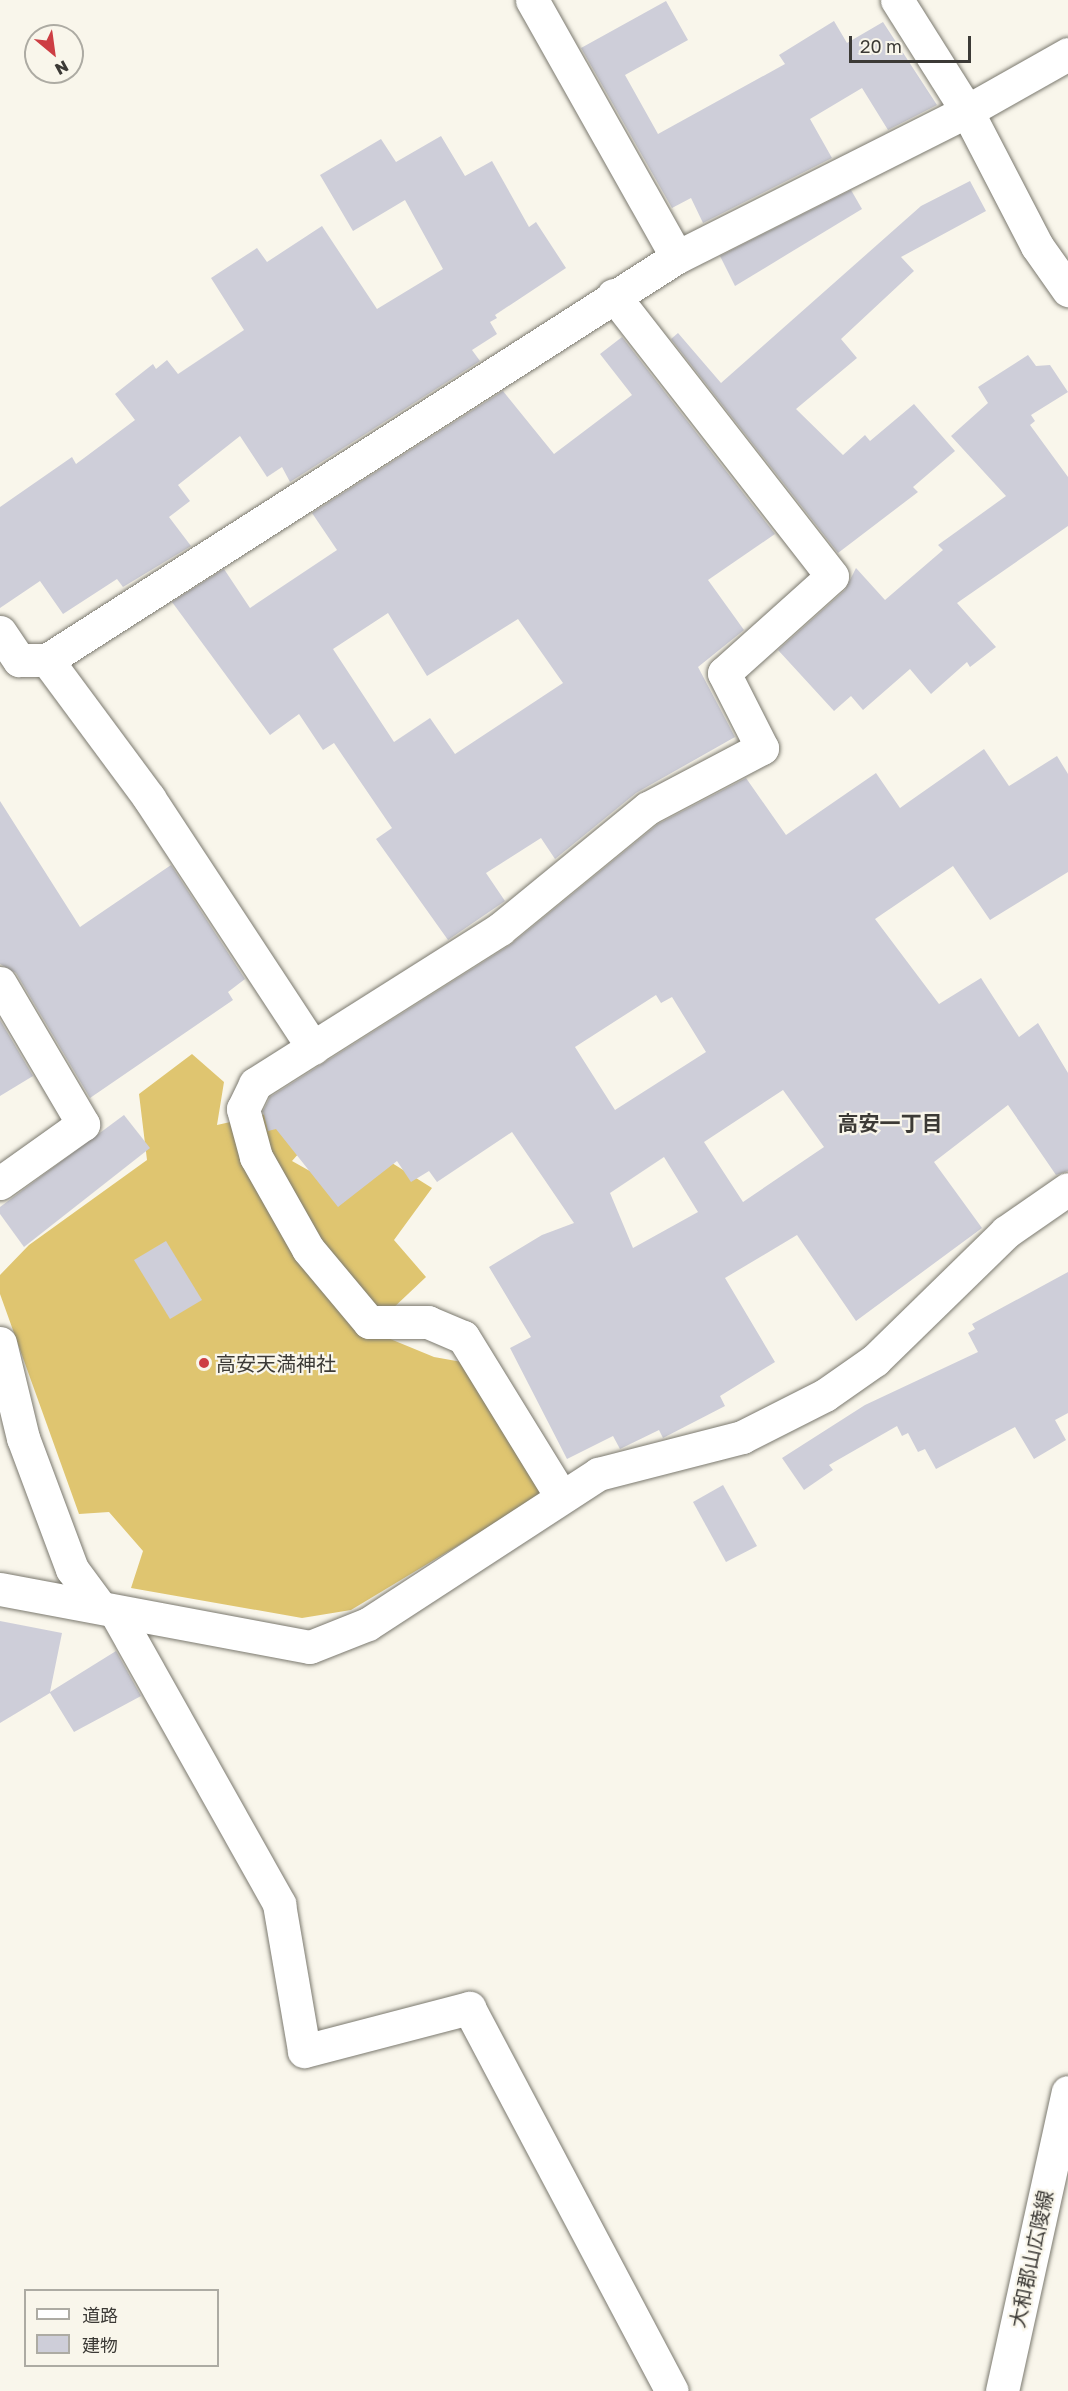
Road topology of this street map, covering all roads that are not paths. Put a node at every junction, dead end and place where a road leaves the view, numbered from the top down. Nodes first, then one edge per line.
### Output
1 (532, 0) edge
2 (897, 0) edge
3 (1068, 54) edge
4 (967, 111) junction
5 (677, 257) junction
6 (1068, 290) edge
7 (613, 296) junction
8 (0, 632) edge
9 (47, 660) junction
10 (0, 983) edge
11 (313, 1048) junction
12 (0, 1183) edge
13 (1068, 1189) edge
14 (0, 1343) edge
15 (561, 1496) junction
16 (0, 1589) edge
17 (108, 1610) junction
18 (1068, 2092) edge
19 (672, 2391) edge
20 (1002, 2391) edge

1 - 5 street
2 - 4 street
3 - 4 street
4 - 5 street
4 - 6 street
5 - 7 street
7 - 9 street
7 - 11 street
8 - 9 street
9 - 11 street
10 - 12 street
11 - 15 street
13 - 15 street
14 - 17 street
15 - 17 street
16 - 17 street
17 - 19 street
18 - 20 street, 大和郡山広陵線

